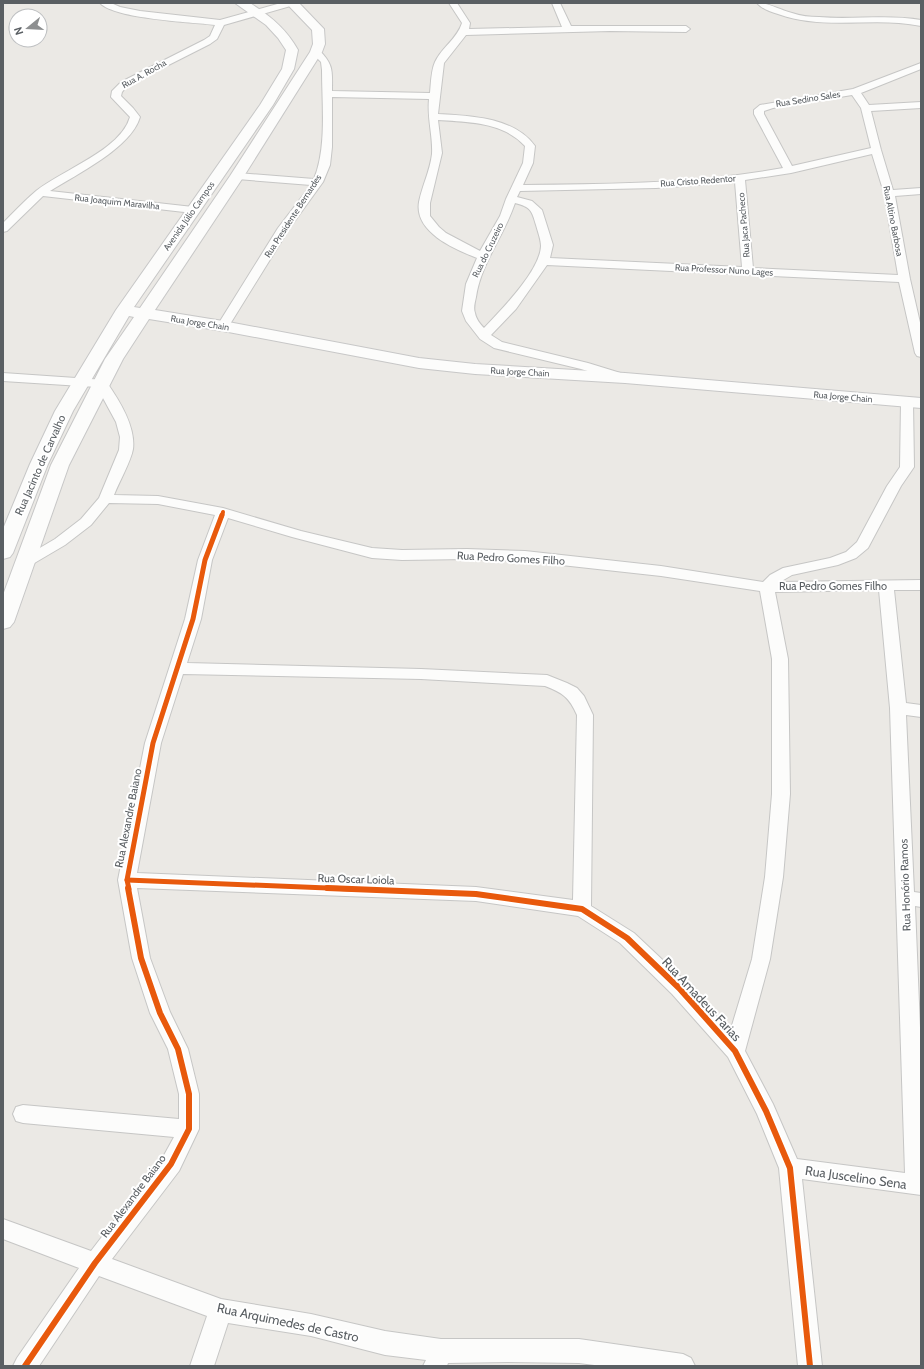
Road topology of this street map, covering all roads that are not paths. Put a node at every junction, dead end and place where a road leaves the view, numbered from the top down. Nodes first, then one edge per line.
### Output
1 (104, 3) edge
2 (241, 3) edge
3 (292, 3) edge
4 (453, 3) edge
5 (556, 3) edge
6 (761, 3) edge
7 (258, 12) junction
8 (220, 23) junction
9 (921, 23) edge
10 (567, 28) junction
11 (686, 30) dead end
12 (464, 32) junction
13 (291, 48) junction
14 (317, 48) junction
15 (921, 66) edge
16 (855, 92) junction
17 (328, 94) junction
18 (434, 96) junction
19 (921, 105) edge
20 (866, 108) junction
21 (433, 117) junction
22 (876, 150) junction
23 (789, 170) junction
24 (237, 176) junction
25 (740, 178) junction
26 (318, 182) junction
27 (517, 188) junction
28 (921, 191) edge
29 (40, 193) junction
30 (890, 193) junction
31 (511, 199) junction
32 (193, 210) junction
33 (3, 228) edge
34 (483, 256) junction
35 (544, 261) junction
36 (748, 271) junction
37 (904, 278) junction
38 (141, 286) junction
39 (162, 288) junction
40 (124, 310) junction
41 (145, 314) junction
42 (223, 326) junction
43 (484, 336) junction
44 (921, 353) edge
45 (3, 377) edge
46 (625, 378) junction
47 (82, 381) junction
48 (101, 383) junction
49 (914, 402) edge
50 (39, 464) junction
51 (60, 465) junction
52 (105, 499) junction
53 (223, 512) junction
54 (3, 553) edge
55 (26, 562) junction
56 (921, 585) edge
57 (886, 586) junction
58 (767, 587) junction
59 (3, 622) edge
60 (176, 668) junction
61 (898, 708) junction
62 (921, 711) edge
63 (127, 880) junction
64 (913, 899) edge
65 (582, 909) junction
66 (735, 1051) junction
67 (23, 1114) dead end
68 (189, 1129) junction
69 (790, 1168) junction
70 (918, 1185) edge
71 (3, 1229) edge
72 (95, 1263) junction
73 (221, 1310) junction
74 (438, 1358) edge
75 (633, 1363) edge
76 (25, 1366) edge
77 (202, 1366) edge
78 (683, 1366) edge
79 (810, 1366) edge

1 - 8 street
2 - 7 street
3 - 7 street
3 - 14 street
4 - 12 street
5 - 10 street
6 - 9 street
7 - 8 street
7 - 13 street
8 - 29 street, Rua A. Rocha
10 - 11 street
10 - 12 street
12 - 18 street
13 - 14 street
13 - 32 street, Avenida Júlio Campos
14 - 17 street, Rua Presidente Bernardes
14 - 24 street
15 - 16 street, Rua Sedino Sales
16 - 20 street, Rua Altino Barbosa
16 - 23 street, Rua Sedino Sales
17 - 18 street
17 - 26 street, Rua Presidente Bernardes
18 - 21 street
19 - 20 street
20 - 22 street, Rua Altino Barbosa
21 - 27 street, Rua do Cruzeiro
21 - 34 street
22 - 23 street, Rua Cristo Redentor
22 - 30 street, Rua Altino Barbosa
23 - 25 street, Rua Cristo Redentor
24 - 26 street
24 - 39 street
25 - 27 street, Rua Cristo Redentor
25 - 36 street, Rua Jaca Pacheco
26 - 42 street, Rua Presidente Bernardes
27 - 31 street, Rua do Cruzeiro
28 - 30 street
29 - 32 street, Rua Joaquim Maravilha
29 - 33 street
30 - 37 street, Rua Altino Barbosa
31 - 34 street, Rua do Cruzeiro
31 - 35 street
32 - 38 street, Avenida Júlio Campos
34 - 43 street, Rua do Cruzeiro
35 - 36 street, Rua Professor Nuno Lages
35 - 43 street
36 - 37 street, Rua Professor Nuno Lages
37 - 44 street, Rua Altino Barbosa
38 - 39 street
38 - 40 street, Avenida Júlio Campos
39 - 41 street
40 - 41 street, Rua Jorge Chain
40 - 47 street, Avenida Júlio Campos
41 - 42 street, Rua Jorge Chain
41 - 48 street
42 - 46 street, Rua Jorge Chain
43 - 46 street, Rua do Cruzeiro
45 - 47 street
46 - 49 street, Rua Jorge Chain
47 - 48 street
47 - 50 street, Rua Jacinto de Carvalho
48 - 51 street
48 - 52 street
49 - 58 street
50 - 51 street
50 - 54 street, Rua Jacinto de Carvalho
51 - 55 street
52 - 53 street, Rua Pedro Gomes Filho
52 - 55 street
53 - 58 street, Rua Pedro Gomes Filho
53 - 60 street, Rua Alexandre Baiano
55 - 59 street
56 - 57 street, Rua Pedro Gomes Filho
57 - 58 street, Rua Pedro Gomes Filho
57 - 61 street, Rua Honório Ramos
58 - 66 street, Rua Amadeus Farias
60 - 63 street, Rua Alexandre Baiano
60 - 65 street
61 - 62 street
61 - 64 street, Rua Honório Ramos
63 - 65 street, Rua Oscar Loiola
63 - 68 street, Rua Alexandre Baiano
64 - 70 street, Rua Honório Ramos
65 - 66 street, Rua Amadeus Farias
66 - 69 street, Rua Amadeus Farias
67 - 68 street
68 - 72 street, Rua Alexandre Baiano
69 - 70 street, Rua Juscelino Sena
69 - 79 street, Rua Amadeus Farias
71 - 72 street, Rua Arquimedes de Castro
72 - 73 street, Rua Arquimedes de Castro
72 - 76 street, Rua Alexandre Baiano
73 - 74 street, Rua Arquimedes de Castro
73 - 77 street
74 - 75 street, Rua Arquimedes de Castro
75 - 78 street, Rua Arquimedes de Castro

